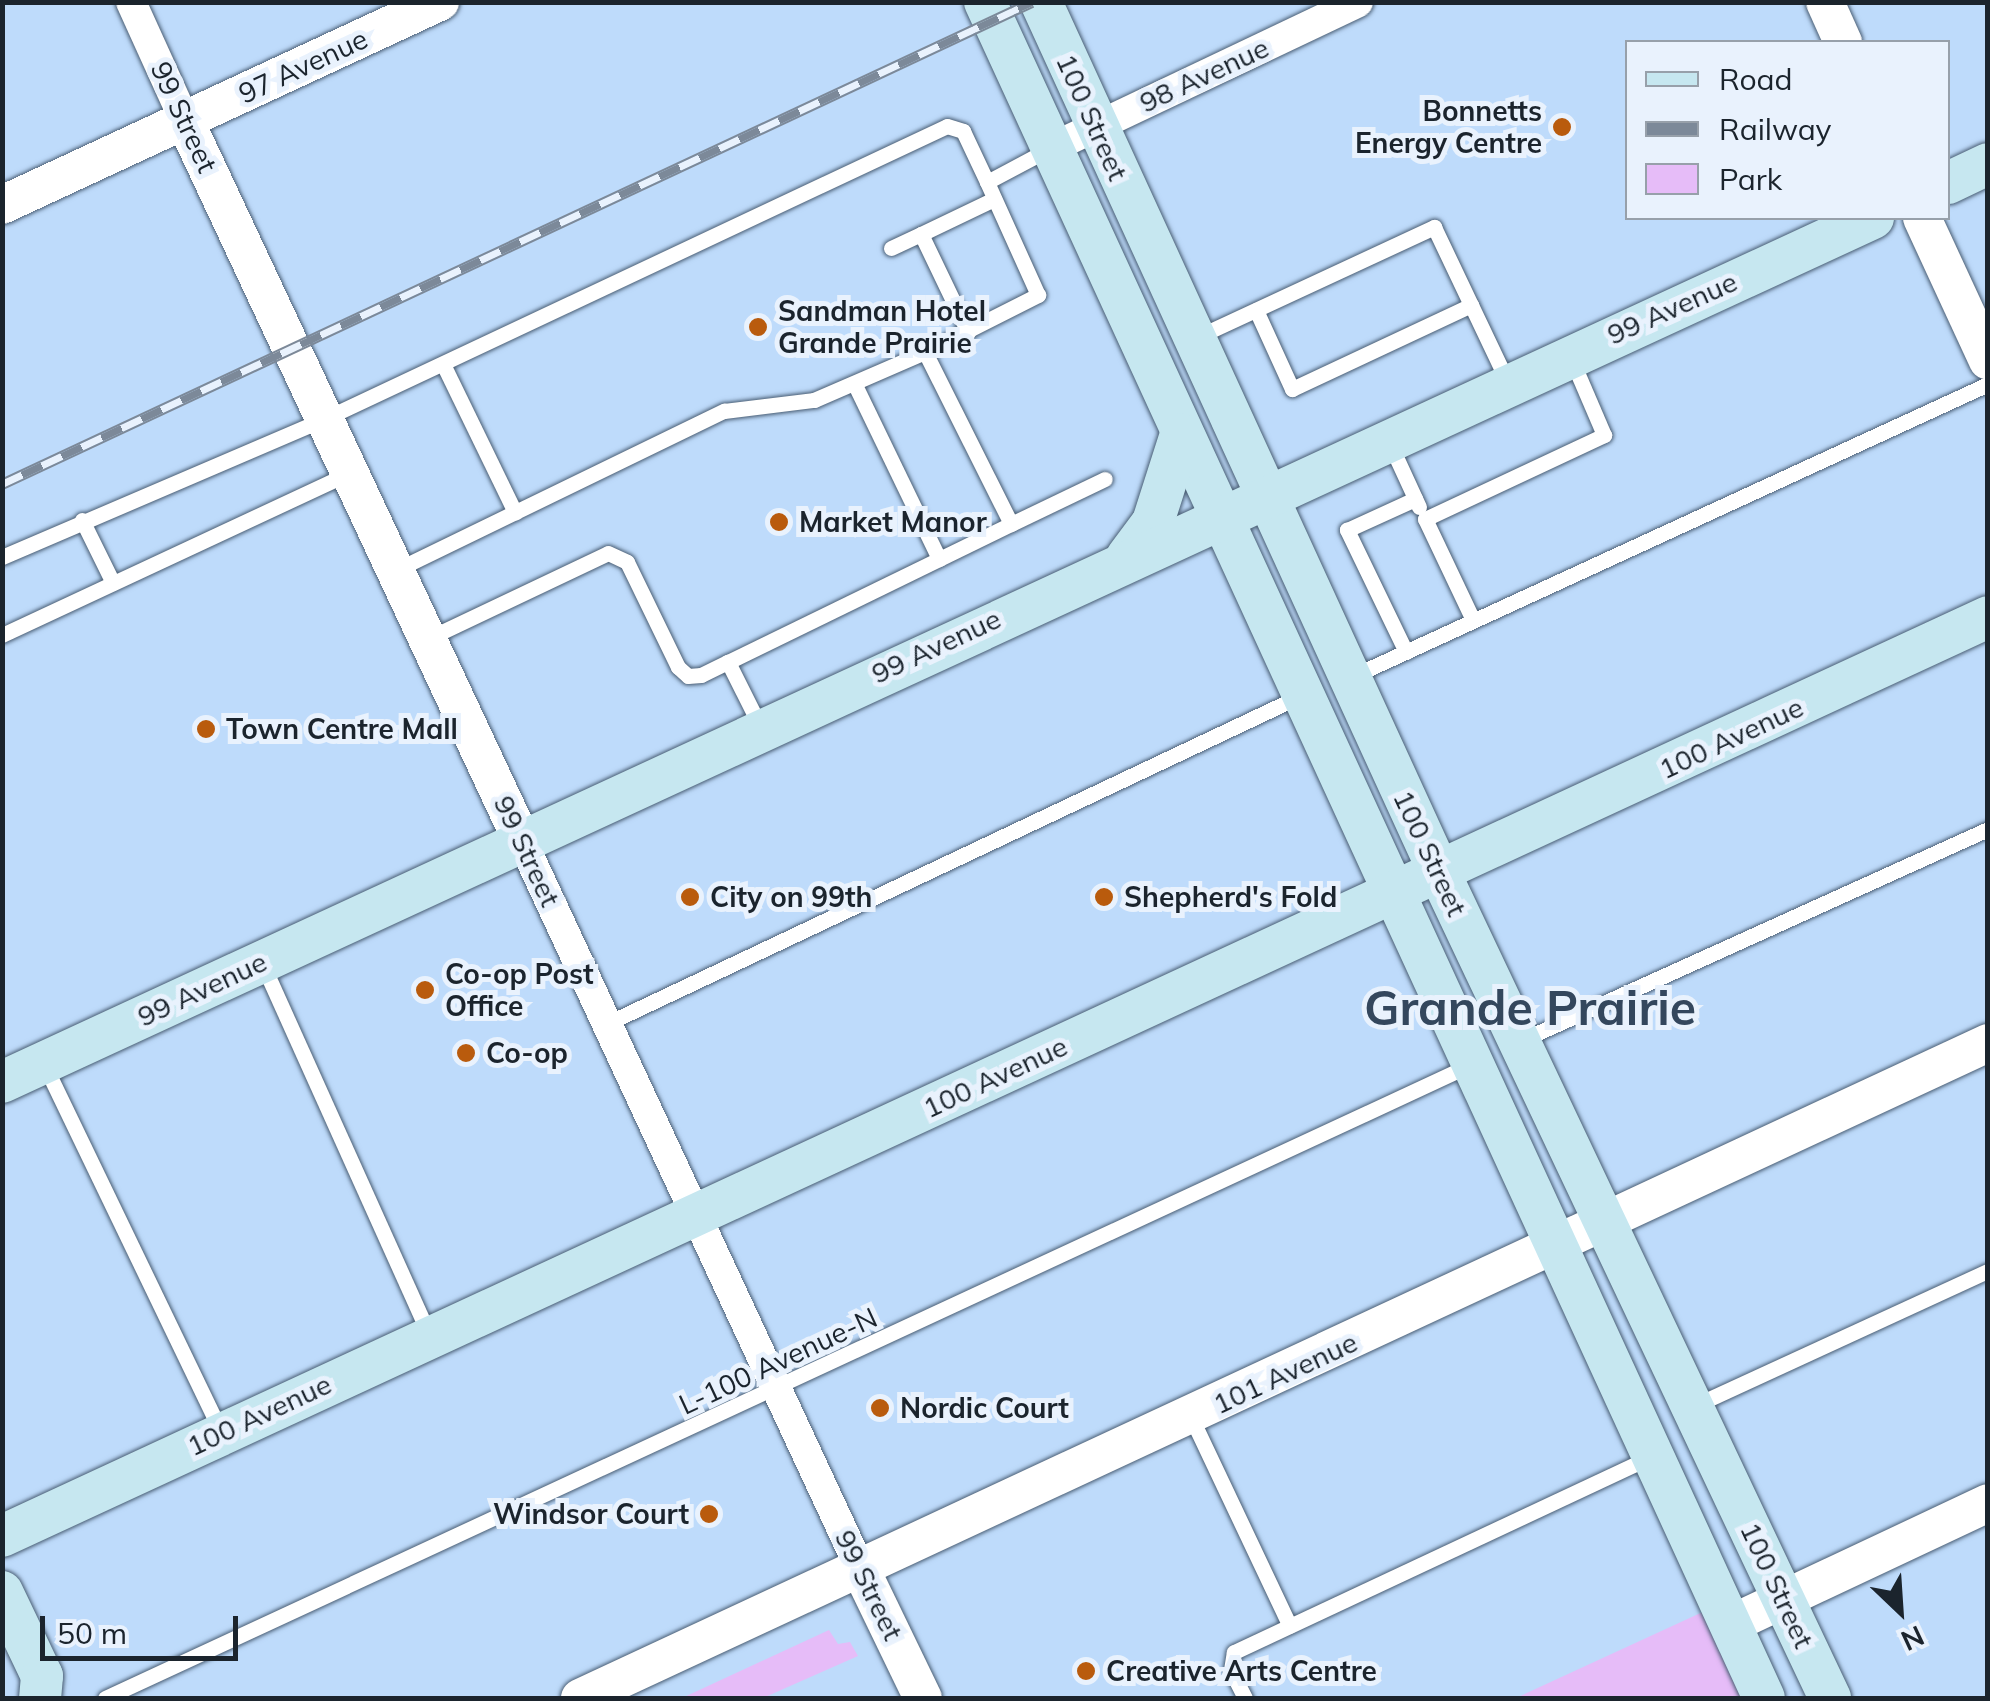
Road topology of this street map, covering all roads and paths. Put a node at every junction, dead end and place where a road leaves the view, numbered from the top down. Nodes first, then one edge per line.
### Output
1 (131, 2) edge
2 (440, 2) edge
3 (985, 2) edge
4 (1041, 2) edge
5 (1358, 2) edge
6 (1824, 2) edge
7 (1842, 40) edge
8 (186, 121) junction
9 (1095, 127) junction
10 (1049, 149) junction
11 (1988, 164) edge
12 (987, 182) junction
13 (1950, 182) edge
14 (994, 199) junction
15 (2, 206) edge
16 (1868, 220) edge
17 (1923, 220) edge
18 (922, 234) junction
19 (890, 248) dead end
20 (1472, 305) junction
21 (1256, 310) junction
22 (968, 332) junction
23 (1195, 338) junction
24 (926, 352) junction
25 (1569, 355) junction
26 (1988, 361) edge
27 (442, 364) junction
28 (1508, 383) junction
29 (1988, 384) edge
30 (856, 387) junction
31 (324, 419) junction
32 (1181, 434) junction
33 (1387, 438) junction
34 (350, 473) junction
35 (1105, 479) dead end
36 (1268, 492) junction
37 (1415, 499) junction
38 (515, 512) junction
39 (1217, 516) junction
40 (1424, 519) junction
41 (82, 520) junction
42 (1011, 524) junction
43 (2, 557) edge
44 (1128, 557) junction
45 (939, 559) junction
46 (396, 570) junction
47 (113, 583) junction
48 (1988, 617) edge
49 (1474, 620) junction
50 (2, 635) edge
51 (428, 638) junction
52 (1406, 652) junction
53 (728, 662) junction
54 (1351, 678) junction
55 (1300, 696) junction
56 (761, 728) junction
57 (1988, 829) edge
58 (521, 839) junction
59 (1440, 874) junction
60 (1392, 897) junction
61 (261, 961) junction
62 (608, 1023) junction
63 (1518, 1042) junction
64 (1988, 1044) edge
65 (43, 1063) junction
66 (1470, 1065) junction
67 (2, 1082) edge
68 (697, 1213) junction
69 (1604, 1224) junction
70 (1554, 1248) junction
71 (1988, 1270) edge
72 (429, 1335) junction
73 (777, 1390) junction
74 (1692, 1407) junction
75 (1190, 1417) junction
76 (222, 1433) junction
77 (1651, 1457) junction
78 (1988, 1503) edge
79 (2, 1536) edge
80 (861, 1570) junction
81 (2, 1592) edge
82 (1784, 1598) junction
83 (1730, 1625) junction
84 (1290, 1626) junction
85 (40, 1698) edge
86 (105, 1698) edge
87 (580, 1698) edge
88 (923, 1698) edge
89 (1245, 1698) edge
90 (1764, 1698) edge
91 (1830, 1698) edge

1 - 8 street, 99 Street
2 - 8 street, 97 Avenue
3 - 10 main road, 100 Street
4 - 9 main road, 100 Street
5 - 9 street, 98 Avenue
6 - 7 street
8 - 15 street, 97 Avenue
8 - 31 street, 99 Street
9 - 10 street, 98 Avenue
9 - 23 main road, 100 Street
10 - 12 lane
10 - 32 main road, 100 Street
11 - 13 main road
12 - 14 lane
12 - 27 lane
14 - 18 lane
14 - 22 lane
16 - 25 main road, 99 Avenue
17 - 26 street
18 - 19 lane
18 - 22 lane
20 - 21 lane
20 - 21 lane
20 - 28 lane
21 - 23 lane
22 - 24 lane
23 - 36 main road, 100 Street
24 - 30 lane
24 - 42 lane
25 - 28 main road, 99 Avenue
25 - 40 lane
27 - 31 lane
27 - 38 lane
28 - 33 main road, 99 Avenue
29 - 49 lane
30 - 38 lane
30 - 45 lane
31 - 34 street, 99 Street
31 - 41 lane
32 - 39 main road, 100 Street
32 - 44 main road
33 - 36 main road, 99 Avenue
33 - 37 lane
34 - 46 street, 99 Street
34 - 47 lane
35 - 42 lane
36 - 39 main road, 99 Avenue
36 - 54 main road, 100 Street
37 - 40 lane
37 - 52 lane
38 - 46 lane
39 - 44 main road, 99 Avenue
39 - 55 main road, 100 Street
40 - 49 lane
41 - 43 lane
41 - 47 lane
42 - 45 lane
44 - 56 main road, 99 Avenue
45 - 53 lane
46 - 51 street, 99 Street
47 - 50 lane
48 - 59 main road, 100 Avenue
49 - 52 lane
51 - 53 lane
51 - 58 street, 99 Street
52 - 54 lane
53 - 56 lane
54 - 59 main road, 100 Street
55 - 60 main road, 100 Street
55 - 62 lane
56 - 58 main road, 99 Avenue
57 - 63 lane
58 - 61 main road, 99 Avenue
58 - 62 street, 99 Street
59 - 60 main road, 100 Avenue
59 - 63 main road, 100 Street
60 - 66 main road, 100 Street
60 - 68 main road, 100 Avenue
61 - 65 main road, 99 Avenue
61 - 72 lane
62 - 68 street, 99 Street
63 - 69 main road, 100 Street
64 - 69 street, 101 Avenue
65 - 67 main road, 99 Avenue
65 - 76 lane
66 - 70 main road, 100 Street
66 - 73 lane, L-100 Avenue-N
68 - 72 main road, 100 Avenue
68 - 73 street, 99 Street
69 - 70 street, 101 Avenue
69 - 74 main road, 100 Street
70 - 75 street, 101 Avenue
70 - 77 main road, 100 Street
71 - 74 lane
72 - 76 main road, 100 Avenue
73 - 80 street, 99 Street
73 - 86 lane, L-100 Avenue-N
74 - 82 main road, 100 Street
75 - 80 street, 101 Avenue
75 - 84 lane
76 - 79 main road, 100 Avenue
77 - 83 main road, 100 Street
77 - 84 lane
78 - 82 street
80 - 87 street, 101 Avenue
80 - 88 street, 99 Street
81 - 85 main road
82 - 83 street
82 - 91 main road, 100 Street
83 - 90 main road, 100 Street
84 - 89 lane

